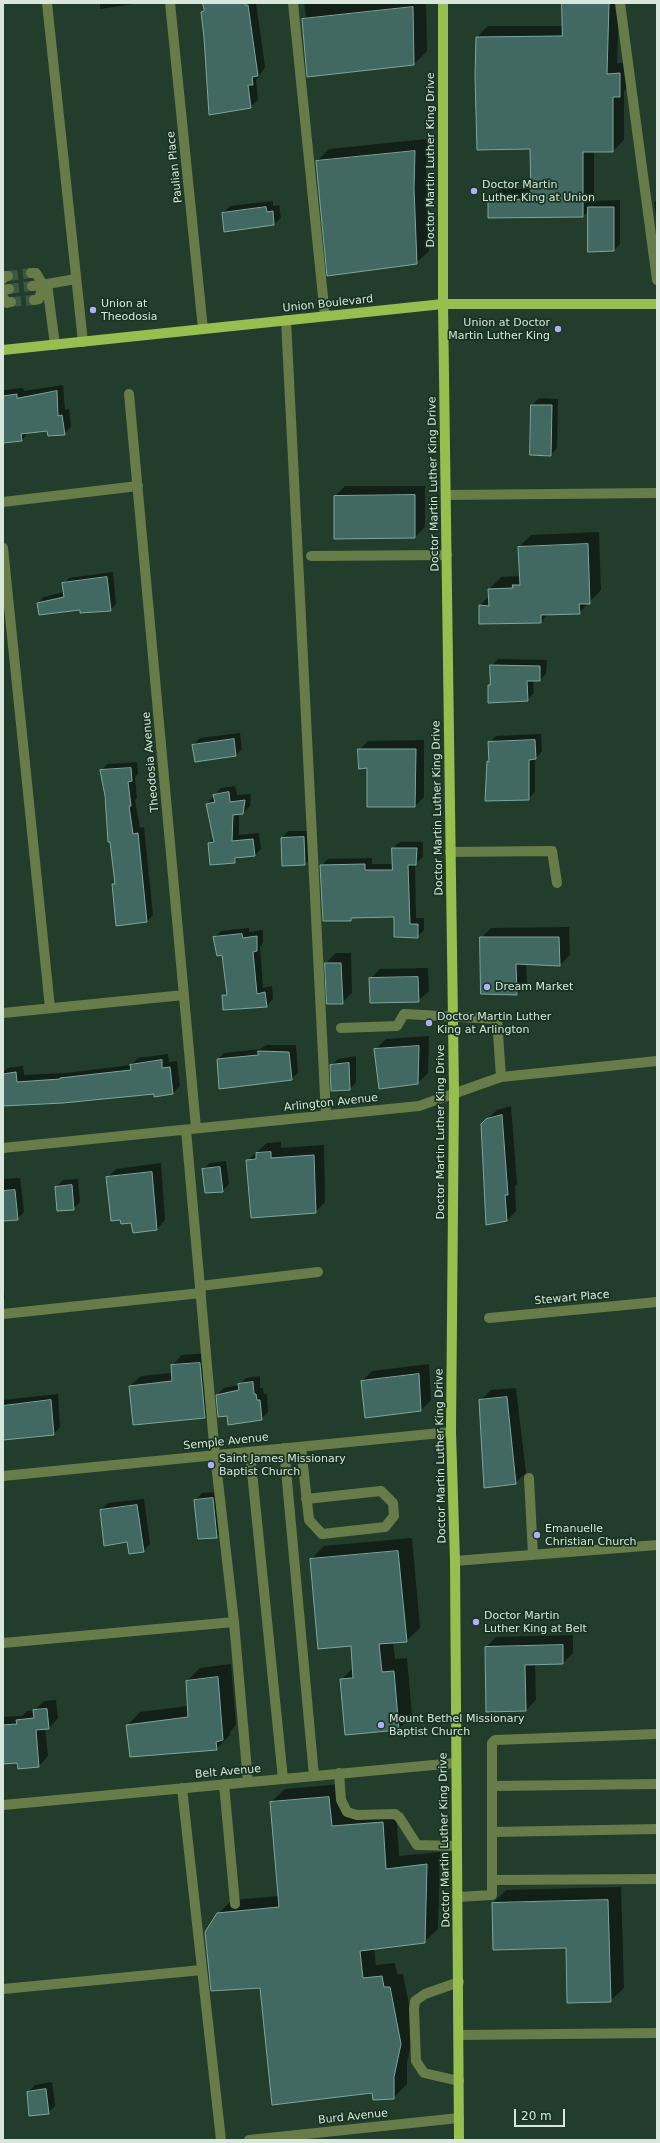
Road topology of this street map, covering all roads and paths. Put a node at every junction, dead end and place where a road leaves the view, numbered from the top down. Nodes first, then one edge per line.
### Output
1 (47, 3) edge
2 (170, 3) edge
3 (293, 3) edge
4 (443, 3) edge
5 (620, 3) edge
6 (31, 273) dead end
7 (76, 279) junction
8 (657, 280) edge
9 (41, 285) junction
10 (34, 300) dead end
11 (443, 304) junction
12 (657, 304) edge
13 (325, 316) junction
14 (286, 320) junction
15 (203, 329) junction
16 (82, 342) junction
17 (54, 345) junction
18 (3, 348) edge
19 (130, 394) dead end
20 (138, 486) junction
21 (657, 493) edge
22 (446, 495) junction
23 (3, 502) edge
24 (3, 548) edge
25 (447, 555) junction
26 (311, 556) dead end
27 (450, 852) junction
28 (557, 883) dead end
29 (184, 995) junction
30 (50, 1008) junction
31 (3, 1013) edge
32 (452, 1017) junction
33 (341, 1028) dead end
34 (657, 1061) edge
35 (501, 1077) junction
36 (454, 1093) junction
37 (326, 1115) junction
38 (191, 1129) junction
39 (3, 1148) edge
40 (318, 1272) dead end
41 (201, 1290) junction
42 (657, 1302) edge
43 (3, 1314) edge
44 (489, 1318) dead end
45 (451, 1432) junction
46 (301, 1447) junction
47 (284, 1448) junction
48 (250, 1452) junction
49 (216, 1455) junction
50 (3, 1476) edge
51 (529, 1478) dead end
52 (306, 1499) junction
53 (657, 1545) edge
54 (533, 1555) junction
55 (455, 1561) junction
56 (234, 1622) junction
57 (3, 1643) edge
58 (657, 1734) edge
59 (455, 1763) junction
60 (338, 1773) junction
61 (314, 1776) junction
62 (283, 1779) junction
63 (248, 1782) junction
64 (224, 1784) junction
65 (657, 1784) edge
66 (492, 1786) junction
67 (182, 1788) junction
68 (3, 1805) edge
69 (657, 1829) edge
70 (492, 1832) junction
71 (456, 1846) junction
72 (657, 1879) edge
73 (492, 1880) junction
74 (457, 1897) junction
75 (235, 1904) dead end
76 (202, 1970) junction
77 (459, 1982) junction
78 (3, 1989) edge
79 (657, 2033) edge
80 (460, 2035) junction
81 (459, 2081) junction
82 (459, 2118) junction
83 (342, 2135) edge
84 (221, 2140) edge
85 (248, 2140) edge
86 (459, 2140) edge

1 - 7 street
2 - 15 street, Paulian Place
3 - 13 street
4 - 11 main road, Doctor Martin Luther King Drive
5 - 8 street
6 - 9 street
7 - 9 street
7 - 16 street
9 - 10 street
9 - 17 street
11 - 12 main road, Union Boulevard
11 - 13 main road, Union Boulevard
11 - 22 main road, Doctor Martin Luther King Drive
13 - 14 main road, Union Boulevard
14 - 15 main road, Union Boulevard
14 - 37 street
15 - 16 main road, Union Boulevard
16 - 17 main road, Union Boulevard
17 - 18 main road, Union Boulevard
19 - 20 street, Theodosia Avenue
20 - 23 street
20 - 29 street, Theodosia Avenue
21 - 22 street
22 - 25 main road, Doctor Martin Luther King Drive
24 - 30 street
25 - 26 street
25 - 27 main road, Doctor Martin Luther King Drive
27 - 28 street
27 - 32 main road, Doctor Martin Luther King Drive
29 - 30 street
29 - 38 street, Theodosia Avenue
30 - 31 street
32 - 33 street
32 - 35 street
32 - 36 main road, Doctor Martin Luther King Drive
34 - 35 street, Arlington Avenue
35 - 36 street, Arlington Avenue
36 - 37 street, Arlington Avenue
36 - 45 main road, Doctor Martin Luther King Drive
37 - 38 street, Arlington Avenue
38 - 39 street, Arlington Avenue
38 - 41 street, Theodosia Avenue
40 - 41 street
41 - 43 street
41 - 49 street, Theodosia Avenue
42 - 44 street, Stewart Place
45 - 46 street, Semple Avenue
45 - 55 main road, Doctor Martin Luther King Drive
46 - 47 street, Semple Avenue
46 - 52 street
47 - 48 street, Semple Avenue
47 - 61 street
48 - 49 street, Semple Avenue
48 - 62 street
49 - 50 street, Semple Avenue
49 - 56 street, Theodosia Avenue
51 - 54 street
52 - 52 street
53 - 54 street
54 - 55 street
55 - 59 main road, Doctor Martin Luther King Drive
56 - 57 street
56 - 63 street, Theodosia Avenue
58 - 66 street
59 - 60 street, Belt Avenue
59 - 71 main road, Doctor Martin Luther King Drive
60 - 61 street, Belt Avenue
60 - 71 street
61 - 62 street, Belt Avenue
62 - 63 street, Belt Avenue
63 - 64 street, Belt Avenue
64 - 67 street, Belt Avenue
64 - 75 street
65 - 66 street
66 - 70 street
67 - 68 street, Belt Avenue
67 - 76 street
69 - 70 street
70 - 73 street
71 - 74 main road, Doctor Martin Luther King Drive
72 - 73 street
73 - 74 street
74 - 77 main road, Doctor Martin Luther King Drive
76 - 78 street
76 - 84 street
77 - 80 main road, Doctor Martin Luther King Drive
77 - 81 street
79 - 80 street
80 - 81 main road, Doctor Martin Luther King Drive
81 - 82 main road, Doctor Martin Luther King Drive
82 - 83 street, Burd Avenue
82 - 86 main road, Doctor Martin Luther King Drive
83 - 85 street, Burd Avenue

